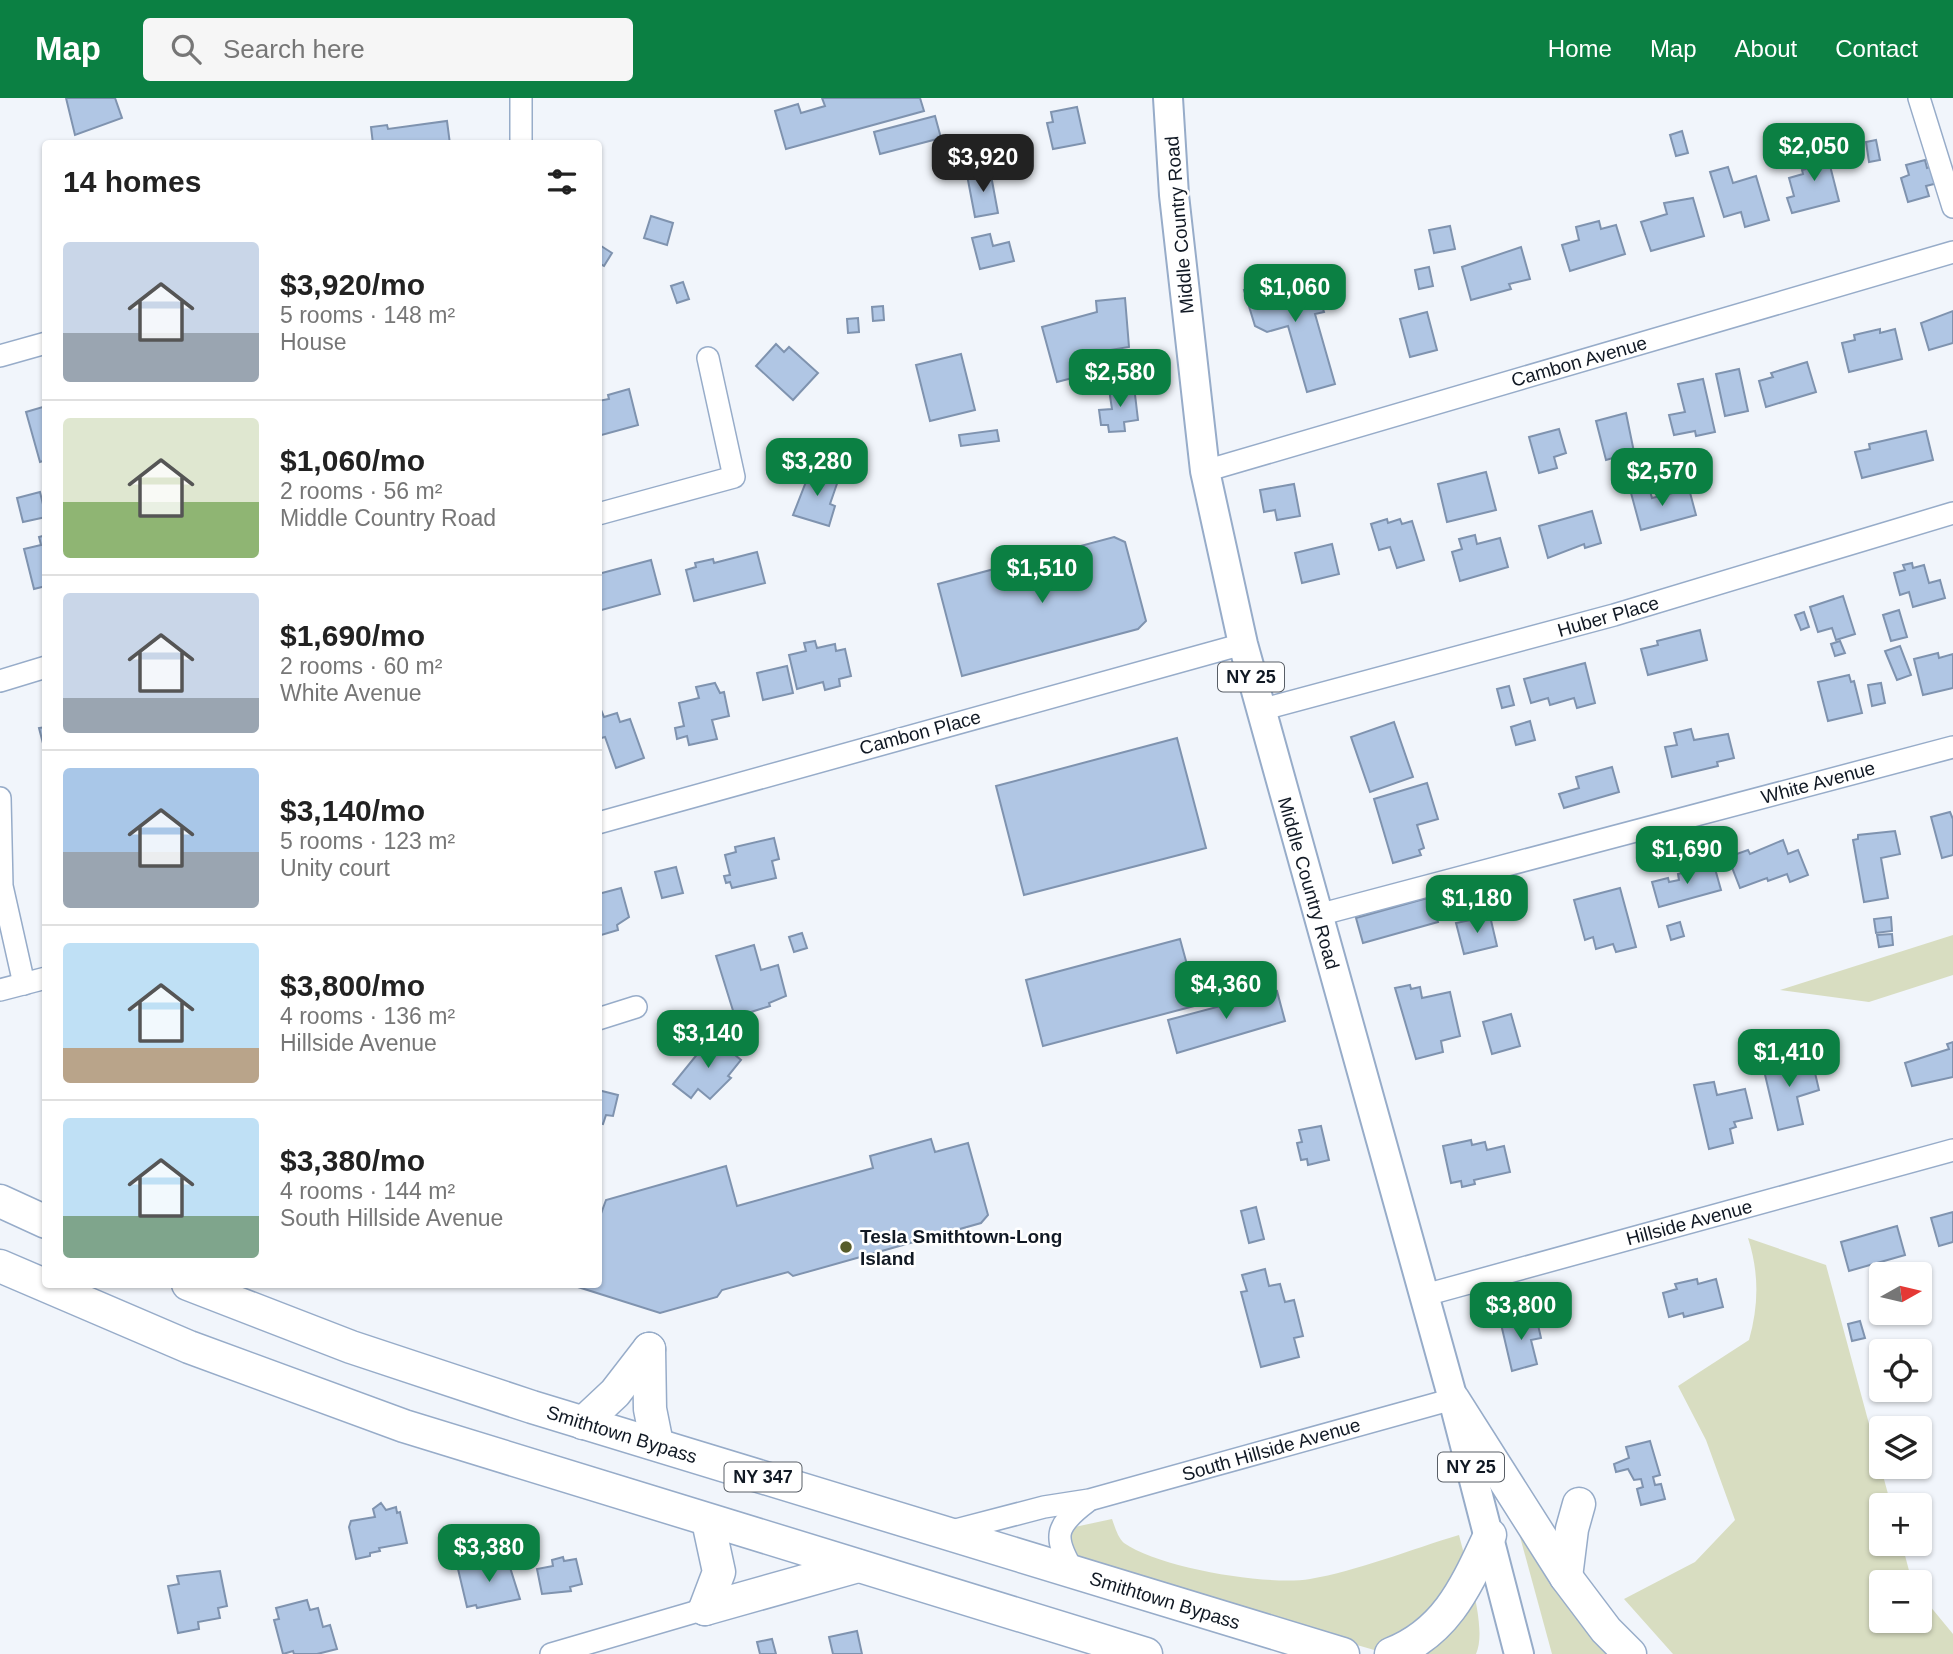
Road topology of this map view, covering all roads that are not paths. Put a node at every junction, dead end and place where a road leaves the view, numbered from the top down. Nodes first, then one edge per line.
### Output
1 (521, 98) edge
2 (1168, 98) edge
3 (1919, 98) edge
4 (521, 140) edge
5 (1953, 207) edge
6 (1953, 252) edge
7 (42, 344) edge
8 (0, 356) edge
9 (708, 358) dead end
10 (1205, 471) junction
11 (602, 513) edge
12 (1953, 513) edge
13 (1243, 644) junction
14 (42, 668) edge
15 (0, 681) edge
16 (1259, 710) junction
17 (1953, 747) edge
18 (0, 798) edge
19 (602, 822) edge
20 (1318, 915) junction
21 (42, 979) edge
22 (24, 984) junction
23 (0, 990) edge
24 (635, 1007) dead end
25 (602, 1018) edge
26 (1953, 1150) edge
27 (0, 1201) edge
28 (42, 1220) edge
29 (0, 1266) edge
30 (42, 1284) edge
31 (51, 1288) edge
32 (199, 1288) edge
33 (1424, 1295) junction
34 (1453, 1399) junction
35 (583, 1423) junction
36 (657, 1444) junction
37 (1089, 1500) junction
38 (1525, 1511) junction
39 (708, 1521) junction
40 (945, 1533) junction
41 (1490, 1535) junction
42 (858, 1566) junction
43 (1074, 1572) junction
44 (1566, 1577) junction
45 (985, 1605) junction
46 (705, 1609) junction
47 (551, 1654) edge
48 (1084, 1654) edge
49 (1146, 1654) edge
50 (1343, 1654) edge
51 (1391, 1654) edge
52 (1519, 1654) edge
53 (1630, 1654) edge

1 - 4 street
2 - 10 main road, Middle Country Road / NY 25
3 - 5 street
6 - 10 street, Cambon Avenue
7 - 8 street
9 - 11 street
10 - 13 main road, Middle Country Road / NY 25
12 - 16 street, Huber Place
13 - 16 main road, Middle Country Road / NY 25
13 - 19 street, Cambon Place
14 - 15 street
16 - 20 main road, Middle Country Road / NY 25
17 - 20 street, White Avenue
18 - 22 street
20 - 33 main road, Middle Country Road / NY 25
21 - 22 street
22 - 23 street
24 - 25 street
26 - 33 street, Hillside Avenue
27 - 28 highway
29 - 30 highway
31 - 39 highway
32 - 35 highway, Smithtown Bypass / NY 347
33 - 34 main road, Middle Country Road / NY 25
34 - 37 street, South Hillside Avenue
34 - 38 highway
34 - 41 main road, Middle Country Road / NY 25
35 - 36 highway, Smithtown Bypass / NY 347
35 - 36 highway
36 - 40 highway, Smithtown Bypass / NY 347
37 - 40 street, South Hillside Avenue
37 - 43 street, South Hillside Avenue
38 - 44 highway
38 - 44 highway
39 - 42 highway
39 - 46 highway
40 - 43 highway, Smithtown Bypass / NY 347
41 - 51 highway
41 - 52 main road, Middle Country Road / NY 25
42 - 45 highway
42 - 46 highway
43 - 50 highway, Smithtown Bypass / NY 347
44 - 53 highway
45 - 48 highway
45 - 49 highway
46 - 47 street

